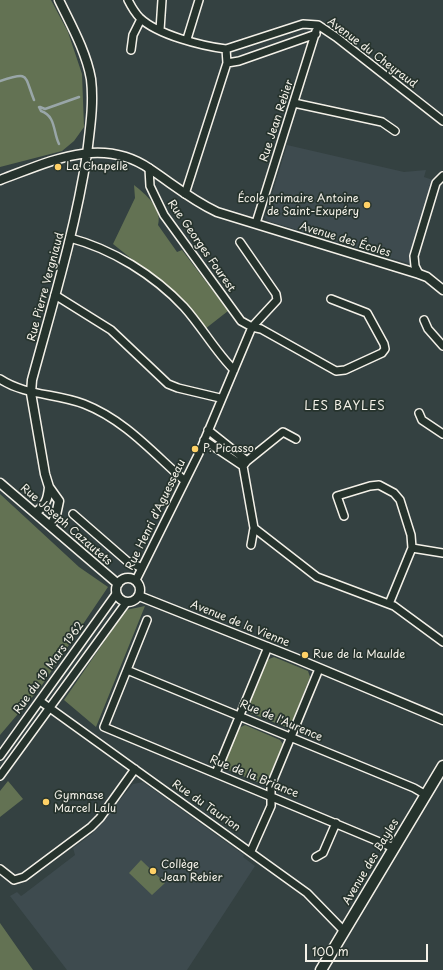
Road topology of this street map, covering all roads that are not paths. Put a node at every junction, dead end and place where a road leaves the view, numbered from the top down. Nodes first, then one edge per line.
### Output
1 (59, 0) edge
2 (128, 0) edge
3 (162, 0) edge
4 (199, 0) edge
5 (141, 19) junction
6 (318, 25) junction
7 (160, 30) junction
8 (316, 34) junction
9 (187, 39) junction
10 (226, 49) junction
11 (131, 50) dead end
12 (227, 63) junction
13 (294, 103) junction
14 (443, 121) edge
15 (395, 131) dead end
16 (87, 152) junction
17 (150, 168) junction
18 (443, 176) edge
19 (0, 180) edge
20 (184, 194) junction
21 (256, 223) junction
22 (70, 238) junction
23 (240, 242) dead end
24 (419, 274) junction
25 (443, 290) edge
26 (55, 295) junction
27 (331, 299) dead end
28 (424, 320) dead end
29 (252, 327) junction
30 (443, 346) edge
31 (234, 370) junction
32 (0, 379) edge
33 (31, 393) junction
34 (220, 398) junction
35 (419, 413) dead end
36 (208, 430) junction
37 (443, 434) edge
38 (296, 439) dead end
39 (204, 440) junction
40 (245, 463) junction
41 (186, 481) junction
42 (0, 483) edge
43 (49, 486) junction
44 (35, 513) junction
45 (73, 514) dead end
46 (344, 516) dead end
47 (51, 526) junction
48 (254, 528) junction
49 (250, 545) dead end
50 (412, 548) junction
51 (443, 553) edge
52 (142, 568) junction
53 (136, 580) junction
54 (118, 584) junction
55 (116, 594) junction
56 (139, 596) junction
57 (126, 602) junction
58 (389, 604) junction
59 (147, 620) dead end
60 (443, 642) edge
61 (268, 647) junction
62 (319, 669) junction
63 (127, 670) junction
64 (40, 701) junction
65 (50, 707) junction
66 (239, 716) junction
67 (443, 720) edge
68 (291, 738) junction
69 (0, 756) edge
70 (443, 766) edge
71 (135, 768) junction
72 (216, 773) junction
73 (0, 776) edge
74 (426, 795) junction
75 (270, 796) junction
76 (336, 823) junction
77 (394, 848) junction
78 (251, 852) junction
79 (316, 857) dead end
80 (0, 869) edge
81 (344, 931) junction
82 (321, 970) edge

1 - 16 street, Rue Pierre Vergniaud
2 - 5 street
3 - 7 street
4 - 9 street
5 - 7 street
5 - 11 street
6 - 8 street, Rue Jean Rebier
6 - 10 street, Avenue du Cheyraud
6 - 14 street, Avenue du Cheyraud
7 - 9 street
8 - 12 street, Avenue du Cheyraud
8 - 13 street, Rue Jean Rebier
9 - 10 street
10 - 12 street
12 - 20 street
13 - 15 street
13 - 21 street, Rue Jean Rebier
16 - 17 street, Avenue des Écoles
16 - 19 street, Avenue des Écoles
16 - 22 street, Rue Pierre Vergniaud
17 - 20 street, Avenue des Écoles
17 - 29 street, Rue Georges Fourest
18 - 24 street
20 - 21 street, Avenue des Écoles
21 - 24 street, Avenue des Écoles
22 - 26 street, Rue Pierre Vergniaud
22 - 31 street
23 - 29 street
24 - 25 street, Avenue des Écoles
26 - 33 street, Rue Pierre Vergniaud
26 - 34 street
27 - 29 street, Rue Georges Fourest
28 - 30 street
29 - 31 street, Rue Henri d'Aguesseau
31 - 34 street, Rue Henri d'Aguesseau
32 - 33 street
33 - 41 street
33 - 43 street, Rue Pierre Vergniaud
34 - 36 street, Rue Henri d'Aguesseau
35 - 37 street
36 - 39 street, Rue Henri d'Aguesseau
36 - 40 street
38 - 40 street
39 - 40 street
39 - 41 street, Rue Henri d'Aguesseau
40 - 48 street
41 - 52 street, Rue Henri d'Aguesseau
42 - 44 street, Rue Joseph Cazautets
43 - 44 street
43 - 47 street
44 - 47 street, Rue Joseph Cazautets
45 - 52 street
46 - 50 street
47 - 54 street, Rue Joseph Cazautets
48 - 49 street
48 - 58 street
50 - 51 street
50 - 58 street
52 - 53 street, Rue Henri d'Aguesseau
53 - 54 street
53 - 56 street
54 - 55 street
55 - 57 street
55 - 64 street, Rue du 19 Mars 1962
56 - 57 street
56 - 61 street, Avenue de la Vienne
57 - 65 street
58 - 60 street
59 - 63 street
61 - 62 street, Avenue de la Vienne
61 - 66 street
62 - 67 street, Avenue de la Vienne
62 - 68 street
63 - 66 street, Rue de l'Aurence
63 - 72 street, Rue de la Briance
64 - 65 street, Rue du Taurion
64 - 69 street, Rue du 19 Mars 1962
65 - 71 street, Rue du Taurion
65 - 73 street
66 - 68 street, Rue de l'Aurence
66 - 72 street
68 - 74 street, Rue de l'Aurence
68 - 75 street
70 - 74 main road, Avenue des Bayles
71 - 78 street, Rue du Taurion
71 - 80 street
72 - 75 street, Rue de la Briance
74 - 77 main road, Avenue des Bayles
75 - 76 street, Rue de la Briance
75 - 78 street
76 - 77 street, Rue de la Briance
76 - 79 street
77 - 81 main road, Avenue des Bayles
78 - 81 street, Rue du Taurion
81 - 82 main road, Avenue des Bayles

